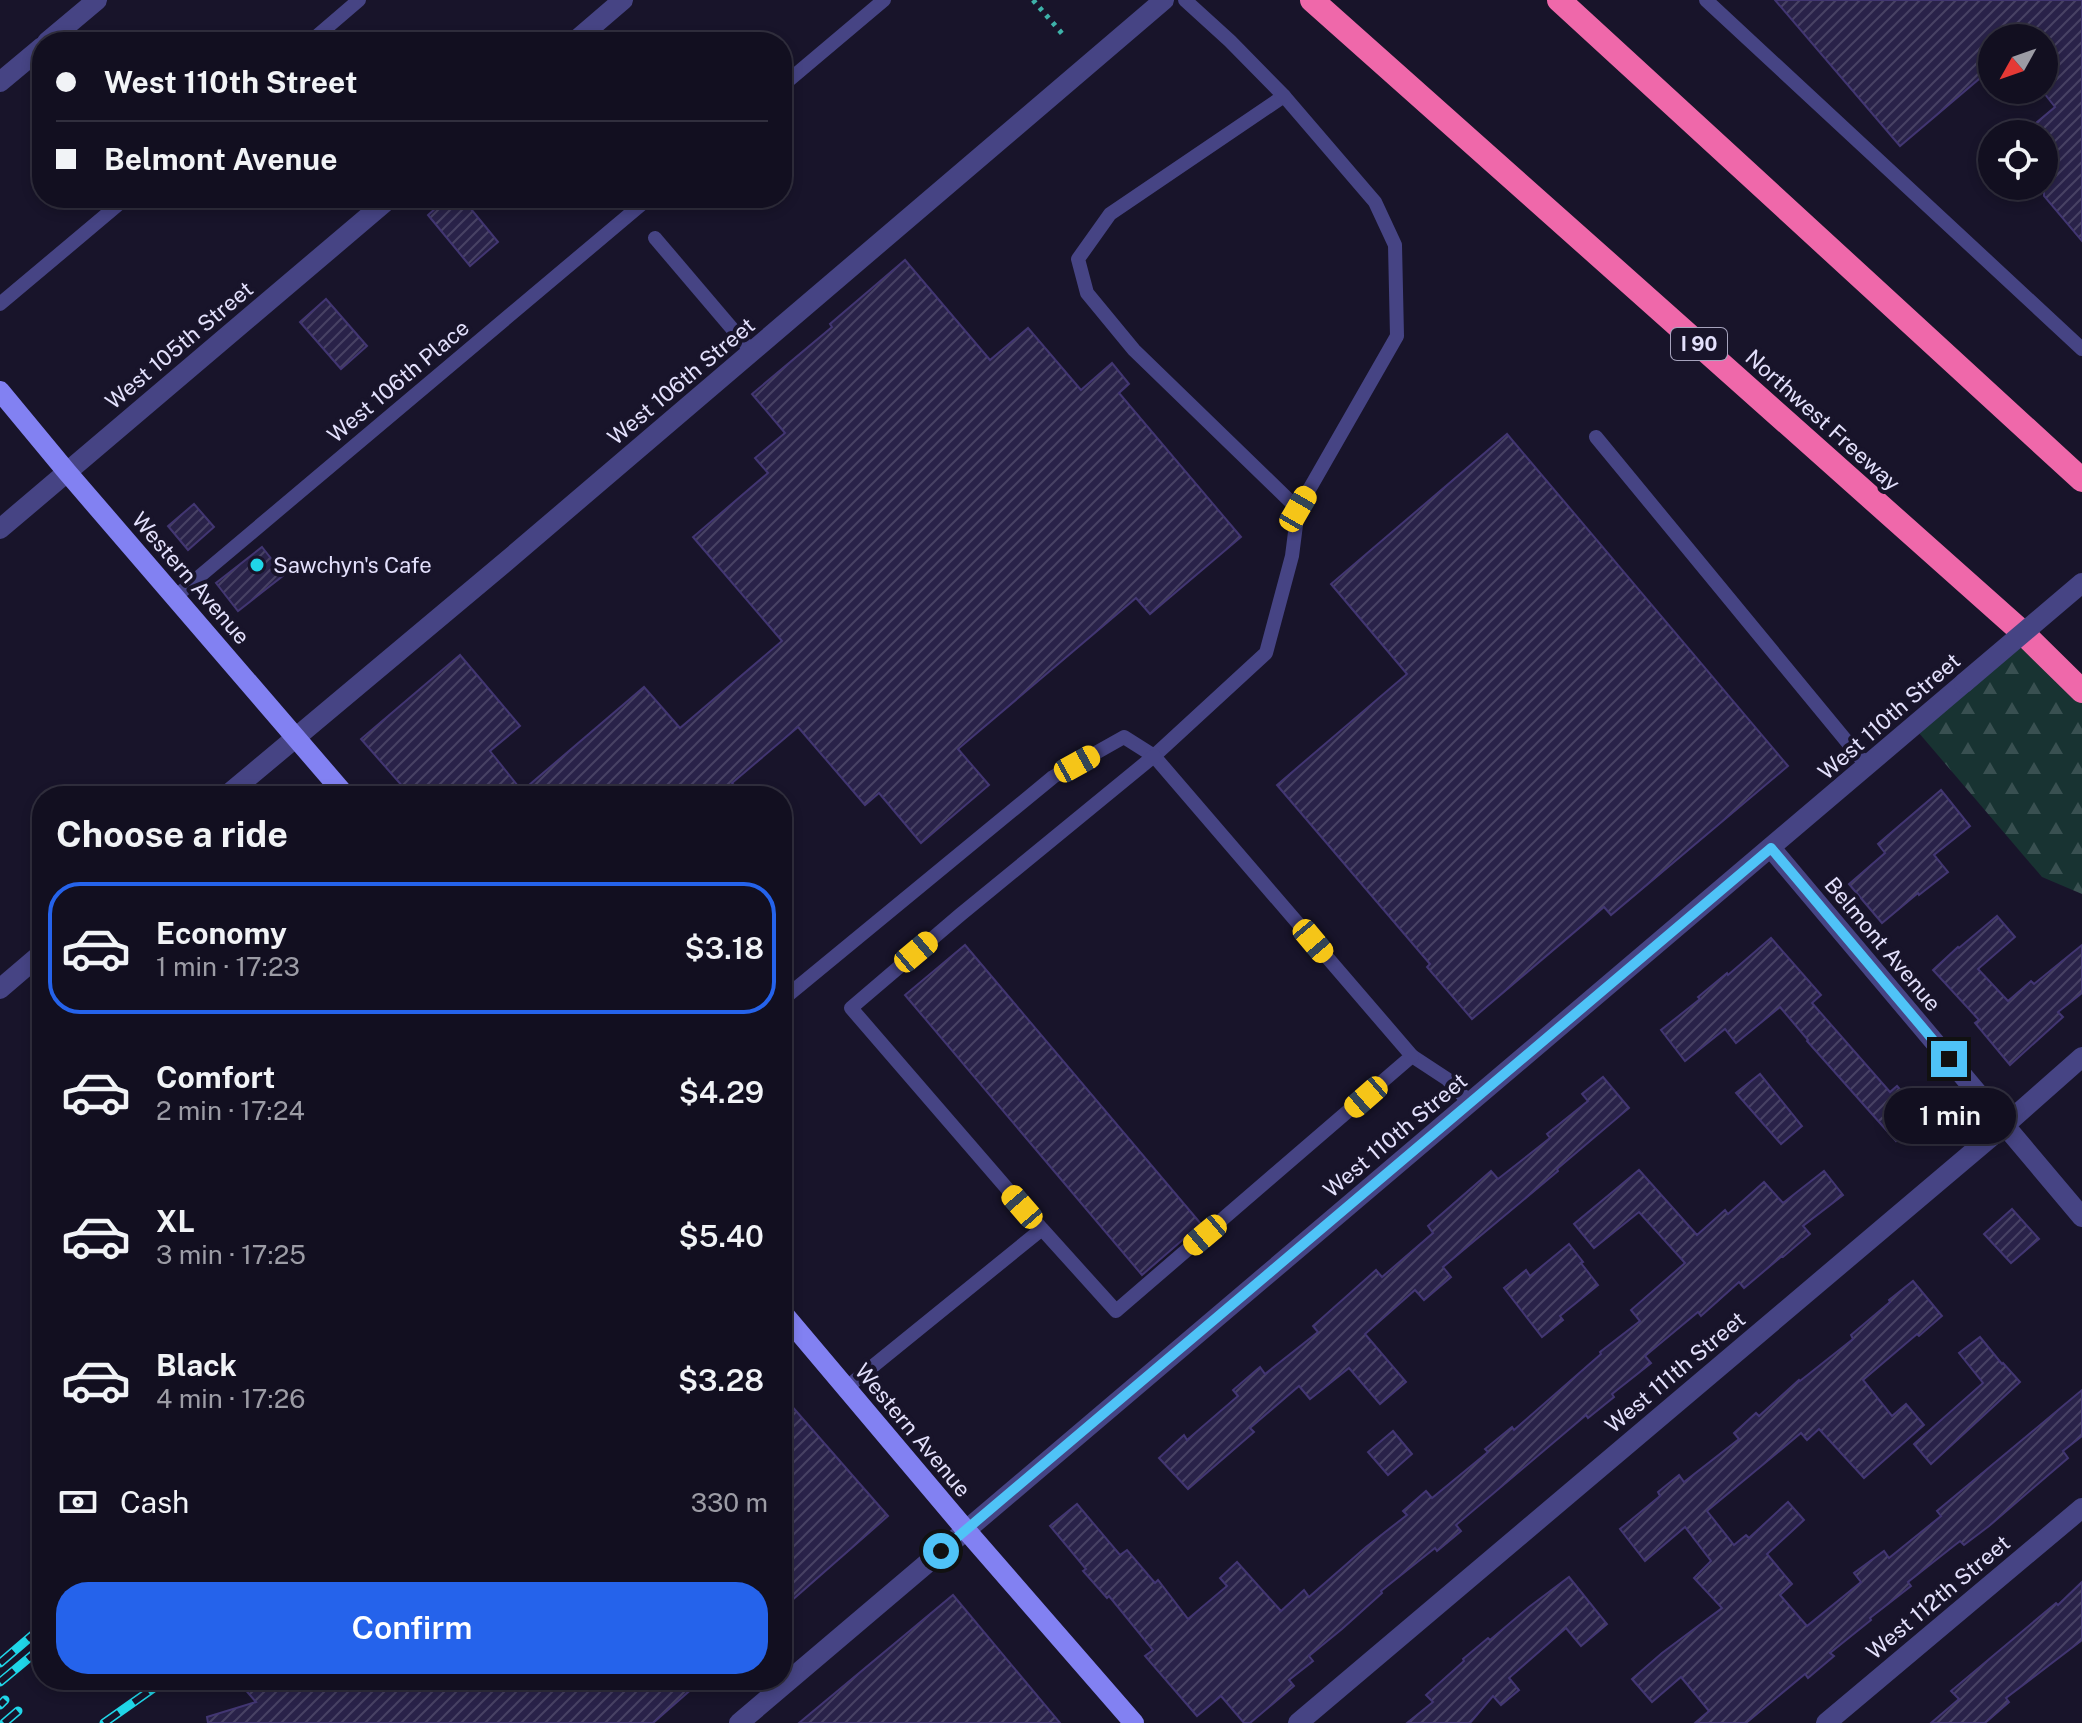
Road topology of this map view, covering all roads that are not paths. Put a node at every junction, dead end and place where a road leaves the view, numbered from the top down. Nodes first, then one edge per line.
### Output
1 (97, 0) edge
2 (359, 0) edge
3 (623, 0) edge
4 (884, 0) edge
5 (1164, 0) edge
6 (1185, 0) edge
7 (1312, 0) edge
8 (1559, 0) edge
9 (1706, 0) edge
10 (59, 32) edge
11 (322, 32) edge
12 (586, 32) edge
13 (32, 55) edge
14 (792, 78) edge
15 (0, 82) edge
16 (1284, 96) junction
17 (114, 208) edge
18 (378, 208) edge
19 (637, 208) edge
20 (655, 238) dead end
21 (0, 304) edge
22 (2082, 349) edge
23 (752, 352) junction
24 (0, 391) edge
25 (1596, 437) dead end
26 (67, 472) junction
27 (2082, 480) edge
28 (1298, 509) junction
29 (0, 529) edge
30 (2082, 583) edge
31 (175, 597) junction
32 (2082, 691) edge
33 (296, 736) junction
34 (1154, 756) junction
35 (1867, 766) junction
36 (238, 786) edge
37 (338, 786) edge
38 (1771, 848) junction
39 (32, 962) edge
40 (0, 989) edge
41 (792, 992) edge
42 (1412, 1056) junction
43 (2082, 1057) edge
44 (1470, 1103) junction
45 (2005, 1125) junction
46 (2082, 1217) edge
47 (1042, 1229) junction
48 (792, 1324) edge
49 (846, 1388) junction
50 (2082, 1508) edge
51 (966, 1530) junction
52 (792, 1678) edge
53 (778, 1690) edge
54 (739, 1723) edge
55 (1134, 1723) edge
56 (1298, 1723) edge
57 (1826, 1723) edge

1 - 10 street
2 - 11 lane
3 - 12 street
4 - 14 lane
5 - 23 street, West 106th Street
6 - 16 lane
7 - 32 highway, Northwest Freeway / I 90
8 - 27 highway
9 - 22 lane
13 - 15 street
16 - 28 lane
16 - 28 lane
17 - 21 lane
18 - 26 street, West 105th Street
19 - 31 lane, West 106th Place
20 - 23 lane
23 - 33 street, West 106th Street
24 - 26 street, Western Avenue
25 - 35 lane
26 - 29 street, West 105th Street
26 - 31 street, Western Avenue
28 - 34 lane
30 - 35 street, West 110th Street, bridge
31 - 33 street, Western Avenue
33 - 36 street, West 106th Street
33 - 37 street, Western Avenue
34 - 41 lane
34 - 42 lane
34 - 47 lane
35 - 38 street, West 110th Street
38 - 44 street, West 110th Street
38 - 45 street, Belmont Avenue
39 - 40 street
42 - 44 lane
42 - 47 lane
43 - 45 street, West 111th Street
44 - 51 street, West 110th Street
45 - 46 street, Belmont Avenue
45 - 56 street, West 111th Street
47 - 49 lane
48 - 49 street, Western Avenue
49 - 51 street, Western Avenue
50 - 57 street, West 112th Street
51 - 52 street, West 110th Street
51 - 55 street, Western Avenue
53 - 54 street, West 110th Street

